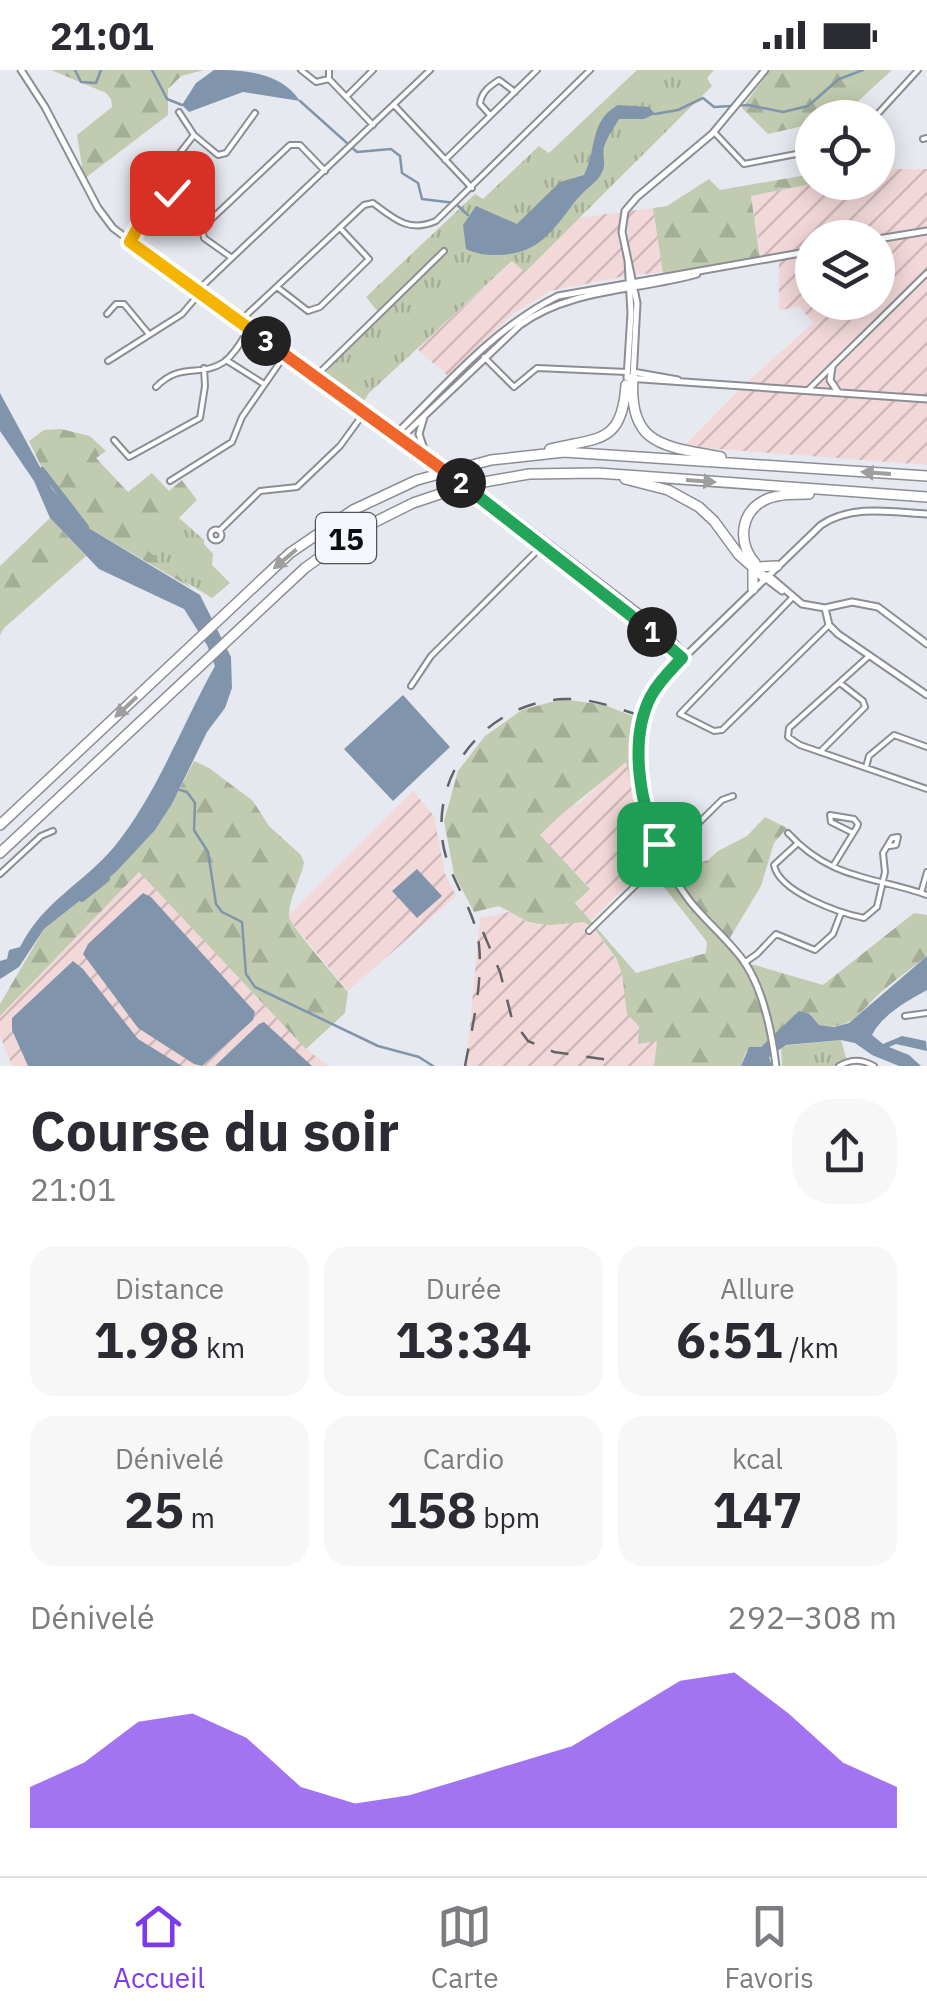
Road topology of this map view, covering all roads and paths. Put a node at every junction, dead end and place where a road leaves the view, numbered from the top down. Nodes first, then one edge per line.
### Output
1 (20, 70) edge
2 (300, 70) edge
3 (328, 70) edge
4 (373, 70) edge
5 (430, 70) edge
6 (537, 70) edge
7 (765, 70) edge
8 (918, 70) edge
9 (586, 71) edge
10 (329, 79) junction
11 (515, 92) junction
12 (346, 96) junction
13 (890, 100) edge
14 (394, 105) junction
15 (178, 112) dead end
16 (255, 113) dead end
17 (490, 115) junction
18 (373, 125) junction
19 (714, 132) junction
20 (194, 134) junction
21 (795, 154) edge
22 (445, 160) junction
23 (146, 163) dead end
24 (325, 172) junction
25 (472, 188) junction
26 (155, 208) junction
27 (340, 228) junction
28 (927, 231) edge
29 (895, 236) edge
30 (130, 242) junction
31 (444, 251) dead end
32 (795, 255) edge
33 (232, 258) junction
34 (927, 273) edge
35 (632, 285) junction
36 (277, 287) junction
37 (199, 292) junction
38 (107, 314) dead end
39 (240, 322) junction
40 (249, 329) junction
41 (148, 333) junction
42 (285, 354) junction
43 (483, 356) junction
44 (226, 360) junction
45 (108, 361) dead end
46 (832, 367) junction
47 (204, 368) junction
48 (630, 375) junction
49 (316, 376) junction
50 (264, 384) junction
51 (156, 387) dead end
52 (807, 391) junction
53 (841, 393) junction
54 (927, 399) edge
55 (366, 412) junction
56 (426, 414) junction
57 (399, 436) junction
58 (114, 440) dead end
59 (426, 452) junction
60 (530, 454) junction
61 (438, 464) junction
62 (758, 464) junction
63 (604, 474) junction
64 (927, 476) edge
65 (170, 481) dead end
66 (853, 492) junction
67 (927, 497) edge
68 (927, 514) edge
69 (220, 531) dead end
70 (544, 544) junction
71 (777, 566) junction
72 (756, 568) junction
73 (766, 576) junction
74 (754, 589) junction
75 (790, 596) junction
76 (825, 608) junction
77 (829, 625) junction
78 (703, 638) junction
79 (671, 639) junction
80 (927, 644) edge
81 (869, 656) junction
82 (684, 657) junction
83 (840, 682) junction
84 (411, 686) dead end
85 (927, 694) edge
86 (927, 747) edge
87 (820, 752) junction
88 (866, 768) junction
89 (927, 789) edge
90 (733, 796) dead end
91 (0, 825) edge
92 (53, 831) dead end
93 (788, 833) dead end
94 (853, 833) junction
95 (654, 835) junction
96 (798, 843) junction
97 (890, 846) dead end
98 (0, 853) edge
99 (665, 857) junction
100 (833, 866) junction
101 (927, 872) edge
102 (0, 874) edge
103 (646, 875) junction
104 (882, 884) junction
105 (924, 894) edge
106 (842, 913) junction
107 (589, 932) dead end
108 (744, 962) junction
109 (927, 1013) edge
110 (905, 1016) dead end
111 (776, 1066) edge
112 (838, 1066) edge
113 (874, 1066) edge

1 - 30 street
2 - 10 street
3 - 10 street
4 - 12 street
5 - 14 street
6 - 11 street
7 - 19 street
8 - 13 street
9 - 25 street
10 - 12 street
11 - 17 street
11 - 17 street
12 - 18 street
14 - 18 street
14 - 22 street
15 - 20 street
16 - 20 street
17 - 22 street
18 - 24 street
19 - 21 street
19 - 35 street
20 - 26 street
22 - 25 street
23 - 26 street
24 - 33 street
24 - 33 street
25 - 27 street
26 - 30 street
27 - 36 street
27 - 36 street
28 - 29 street
30 - 37 street
31 - 49 street
32 - 35 street
33 - 37 street
34 - 46 street
35 - 43 street
35 - 48 street
36 - 39 street
37 - 39 street
37 - 41 street
38 - 41 street
39 - 40 street
40 - 42 street
40 - 44 street
41 - 45 street
42 - 49 street
42 - 50 street
43 - 48 street
43 - 56 street
43 - 57 street
44 - 47 street
44 - 50 street
46 - 52 street
46 - 53 street
47 - 51 street
47 - 58 street
48 - 52 street
48 - 60 highway
48 - 62 highway
49 - 55 street
50 - 65 street
52 - 53 street
53 - 54 street
55 - 57 street
55 - 69 street
56 - 57 street
56 - 59 street
57 - 59 street
57 - 61 street
59 - 61 street
60 - 62 highway, 15
60 -> 91 highway, 15
61 - 70 street, bridge
64 -> 62 highway, 15
63 -> 66 highway, 15
63 - 72 highway
63 - 98 highway, 15
66 - 67 highway, 15
66 - 72 highway
68 - 71 street
70 - 79 street
70 - 82 street
70 - 84 street
71 - 72 highway
71 - 73 street
72 - 73 highway
72 - 74 highway
73 - 74 street
73 - 75 street
74 - 78 street
75 - 76 street
75 - 77 street
76 - 77 street
76 - 80 street
77 - 81 street
78 - 79 street
78 - 82 street
79 - 82 street
81 - 83 street
81 - 85 street
82 - 95 street
83 - 87 street
83 - 87 street
86 - 88 street
87 - 88 street
88 - 89 street
90 - 99 street
92 - 102 street
93 - 96 street
94 - 94 street
94 - 100 street
95 - 99 street
95 - 103 street
96 - 100 street
96 - 106 street
97 - 104 street
99 - 103 street
99 - 108 street
100 - 104 street
101 - 105 street
103 - 107 street
104 - 105 street
104 - 106 street
106 - 108 street
108 - 111 street
109 - 110 street
112 - 113 street

